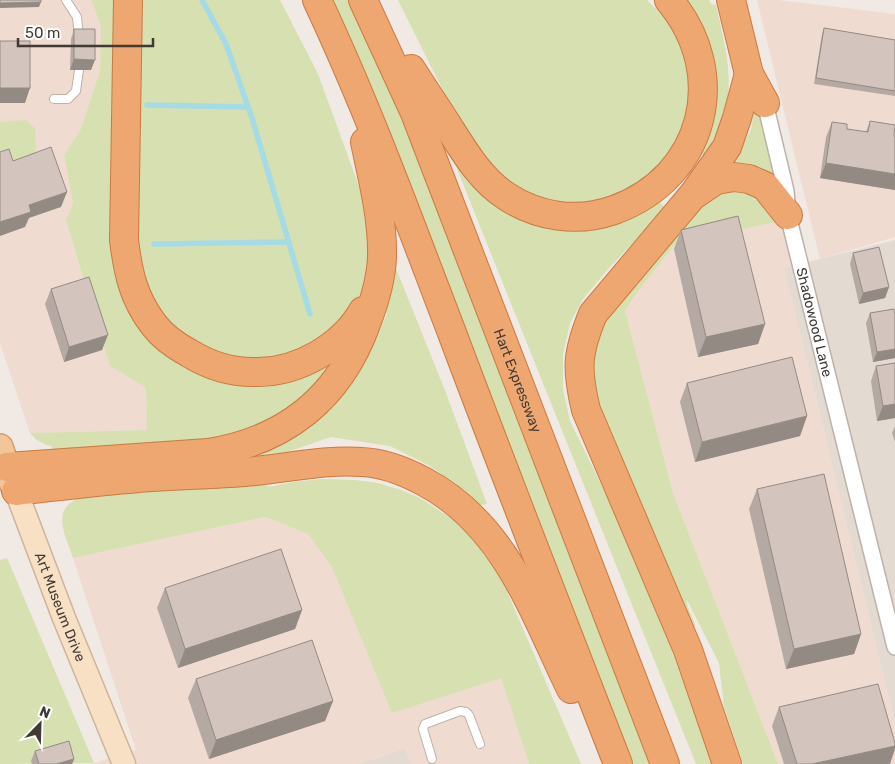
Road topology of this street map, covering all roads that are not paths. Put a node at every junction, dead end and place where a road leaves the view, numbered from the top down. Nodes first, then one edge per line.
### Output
1 (66, 0) edge
2 (128, 0) edge
3 (317, 0) edge
4 (365, 0) edge
5 (669, 0) edge
6 (731, 0) edge
7 (80, 40) edge
8 (339, 46) junction
9 (79, 70) edge
10 (749, 74) junction
11 (54, 99) dead end
12 (765, 103) joint
13 (693, 194) junction
14 (788, 215) junction
15 (379, 278) junction
16 (7, 468) edge
17 (895, 647) edge
18 (480, 744) dead end
19 (432, 759) dead end
20 (124, 764) edge
21 (606, 764) edge
22 (618, 764) edge
23 (665, 764) edge
24 (727, 764) edge

1 - 7 lane
2 - 15 highway
3 - 8 highway
4 - 5 highway
4 - 23 highway, Hart Expressway
6 - 10 highway, Shadowood Lane
8 - 15 highway
8 - 22 highway
9 - 11 lane
10 - 12 highway, Shadowood Lane
10 - 13 highway
12 - 14 street, Shadowood Lane
13 - 14 highway
13 - 24 highway
14 - 17 street, Shadowood Lane
15 - 16 highway
16 - 20 street, Art Museum Drive
16 - 21 highway
18 - 19 lane

